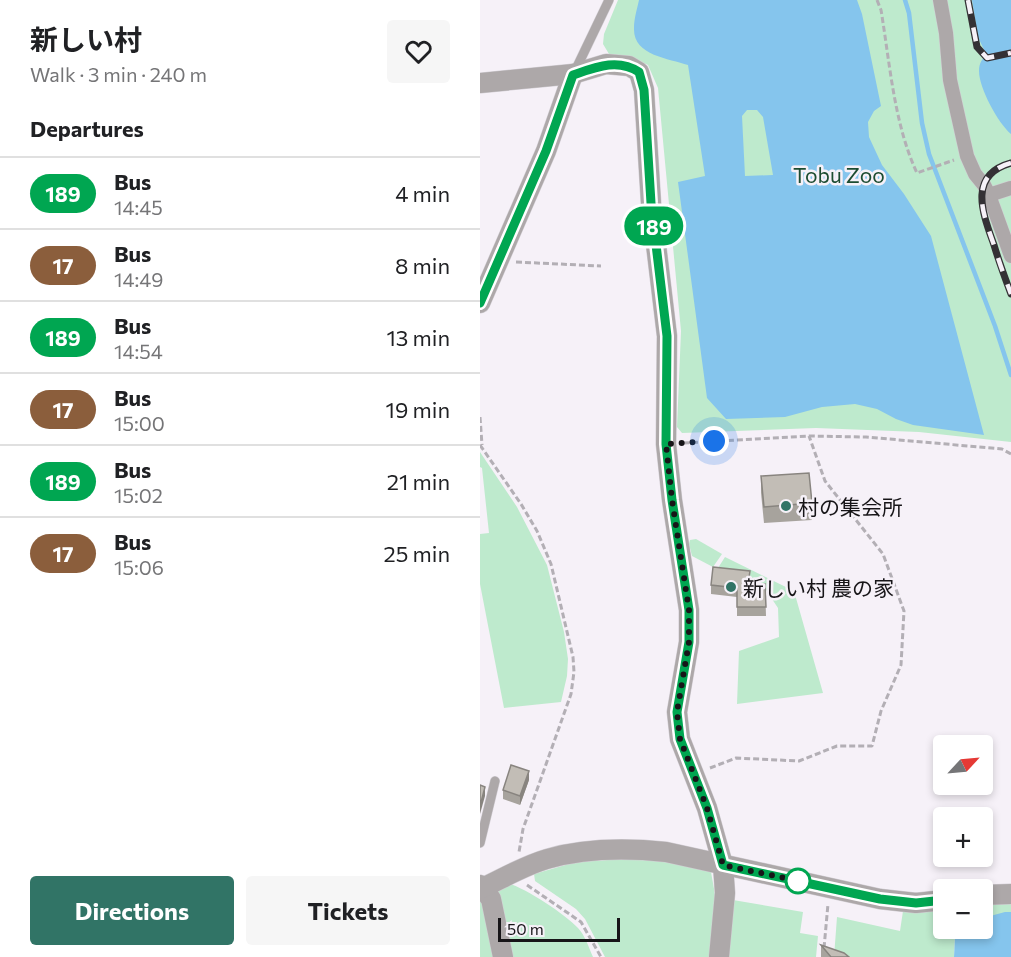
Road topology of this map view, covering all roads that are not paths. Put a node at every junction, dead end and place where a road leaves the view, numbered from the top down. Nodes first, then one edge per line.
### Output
1 (609, 0) edge
2 (940, 0) edge
3 (573, 75) junction
4 (480, 83) edge
5 (1011, 188) edge
6 (989, 195) junction
7 (1011, 256) edge
8 (480, 303) edge
9 (495, 781) dead end
10 (480, 843) edge
11 (723, 865) junction
12 (481, 887) edge
13 (1011, 894) edge
14 (993, 895) edge
15 (933, 901) edge
16 (503, 957) edge
17 (719, 957) edge

1 - 3 lane
2 - 6 street
3 - 4 street
3 - 8 street
3 - 11 street
5 - 6 street
6 - 7 street
9 - 10 lane
11 - 12 street
11 - 15 street
11 - 17 street
12 - 16 street
13 - 14 street

